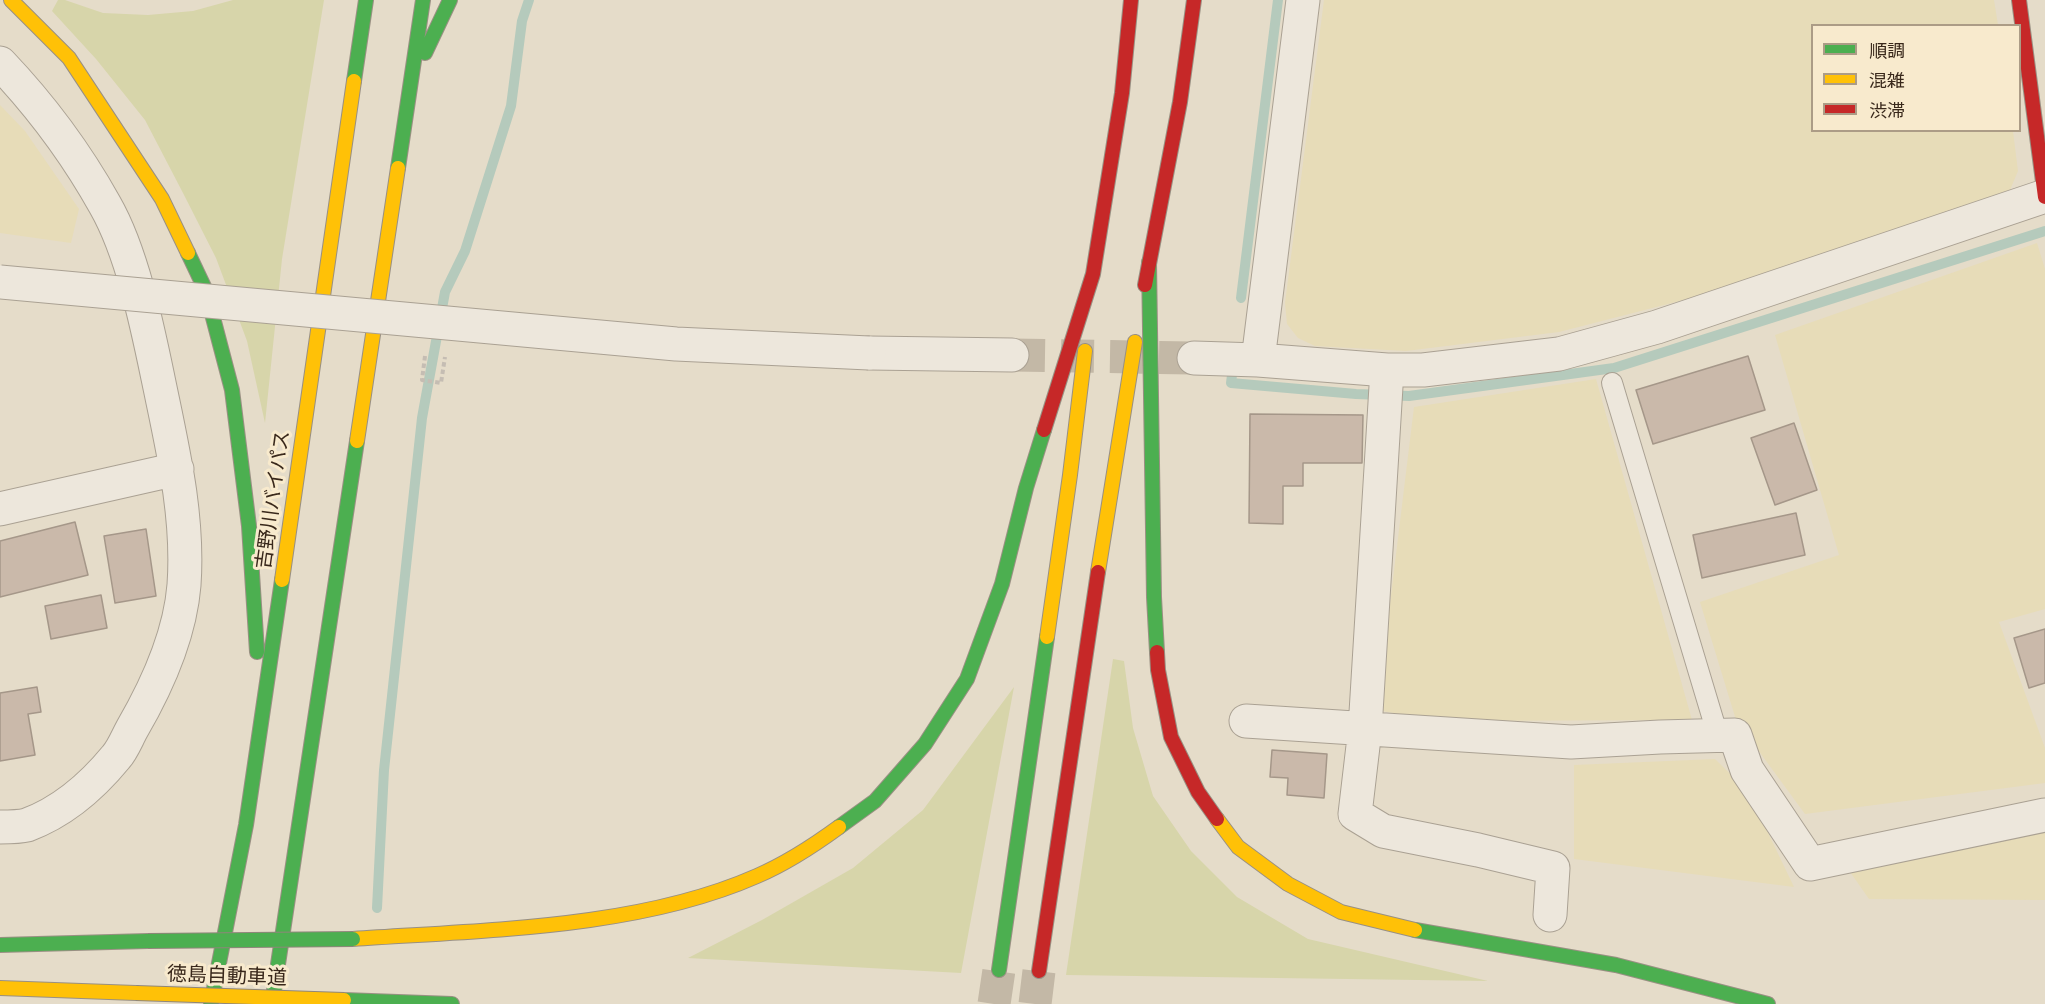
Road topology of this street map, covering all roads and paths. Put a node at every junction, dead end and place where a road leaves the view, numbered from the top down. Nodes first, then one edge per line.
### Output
1 (11, 0) edge
2 (366, 0) edge
3 (423, 0) edge
4 (450, 0) edge
5 (1131, 0) edge
6 (1194, 0) edge
7 (1303, 0) edge
8 (2019, 0) edge
9 (0, 63) edge
10 (410, 85) junction
11 (2045, 196) edge
12 (1149, 262) junction
13 (1094, 274) junction
14 (0, 282) edge
15 (426, 347) dead end
16 (446, 347) dead end
17 (1012, 355) tunnel mouth
18 (1194, 358) tunnel mouth
19 (1258, 360) junction
20 (1612, 383) dead end
21 (1385, 390) junction
22 (177, 469) junction
23 (0, 509) edge
24 (262, 717) junction
25 (1246, 721) dead end
26 (1365, 729) junction
27 (1718, 736) junction
28 (2045, 814) edge
29 (0, 827) edge
30 (1550, 915) dead end
31 (0, 945) edge
32 (999, 970) tunnel mouth
33 (1040, 971) tunnel mouth
34 (0, 988) edge
35 (211, 1004) edge
36 (272, 1004) edge
37 (452, 1004) edge
38 (1768, 1004) edge

1 - 24 main road
2 - 24 main road, 吉野川バイパス
3 - 10 main road
4 - 10 main road
5 - 13 main road
6 - 12 main road
7 - 19 street
8 - 11 main road
9 - 22 street
10 - 36 main road
11 - 21 street
12 - 33 main road
12 - 38 main road
13 - 31 main road, bridge
13 - 32 main road
14 - 17 street, bridge
15 - 16 path
18 - 19 street
19 - 21 street
20 - 27 lane
21 - 26 street
22 - 23 street
22 - 29 street
24 - 35 main road, 吉野川バイパス
25 - 26 street
26 - 27 street
26 - 30 street
27 - 28 street
34 - 37 main road, 徳島自動車道, bridge

